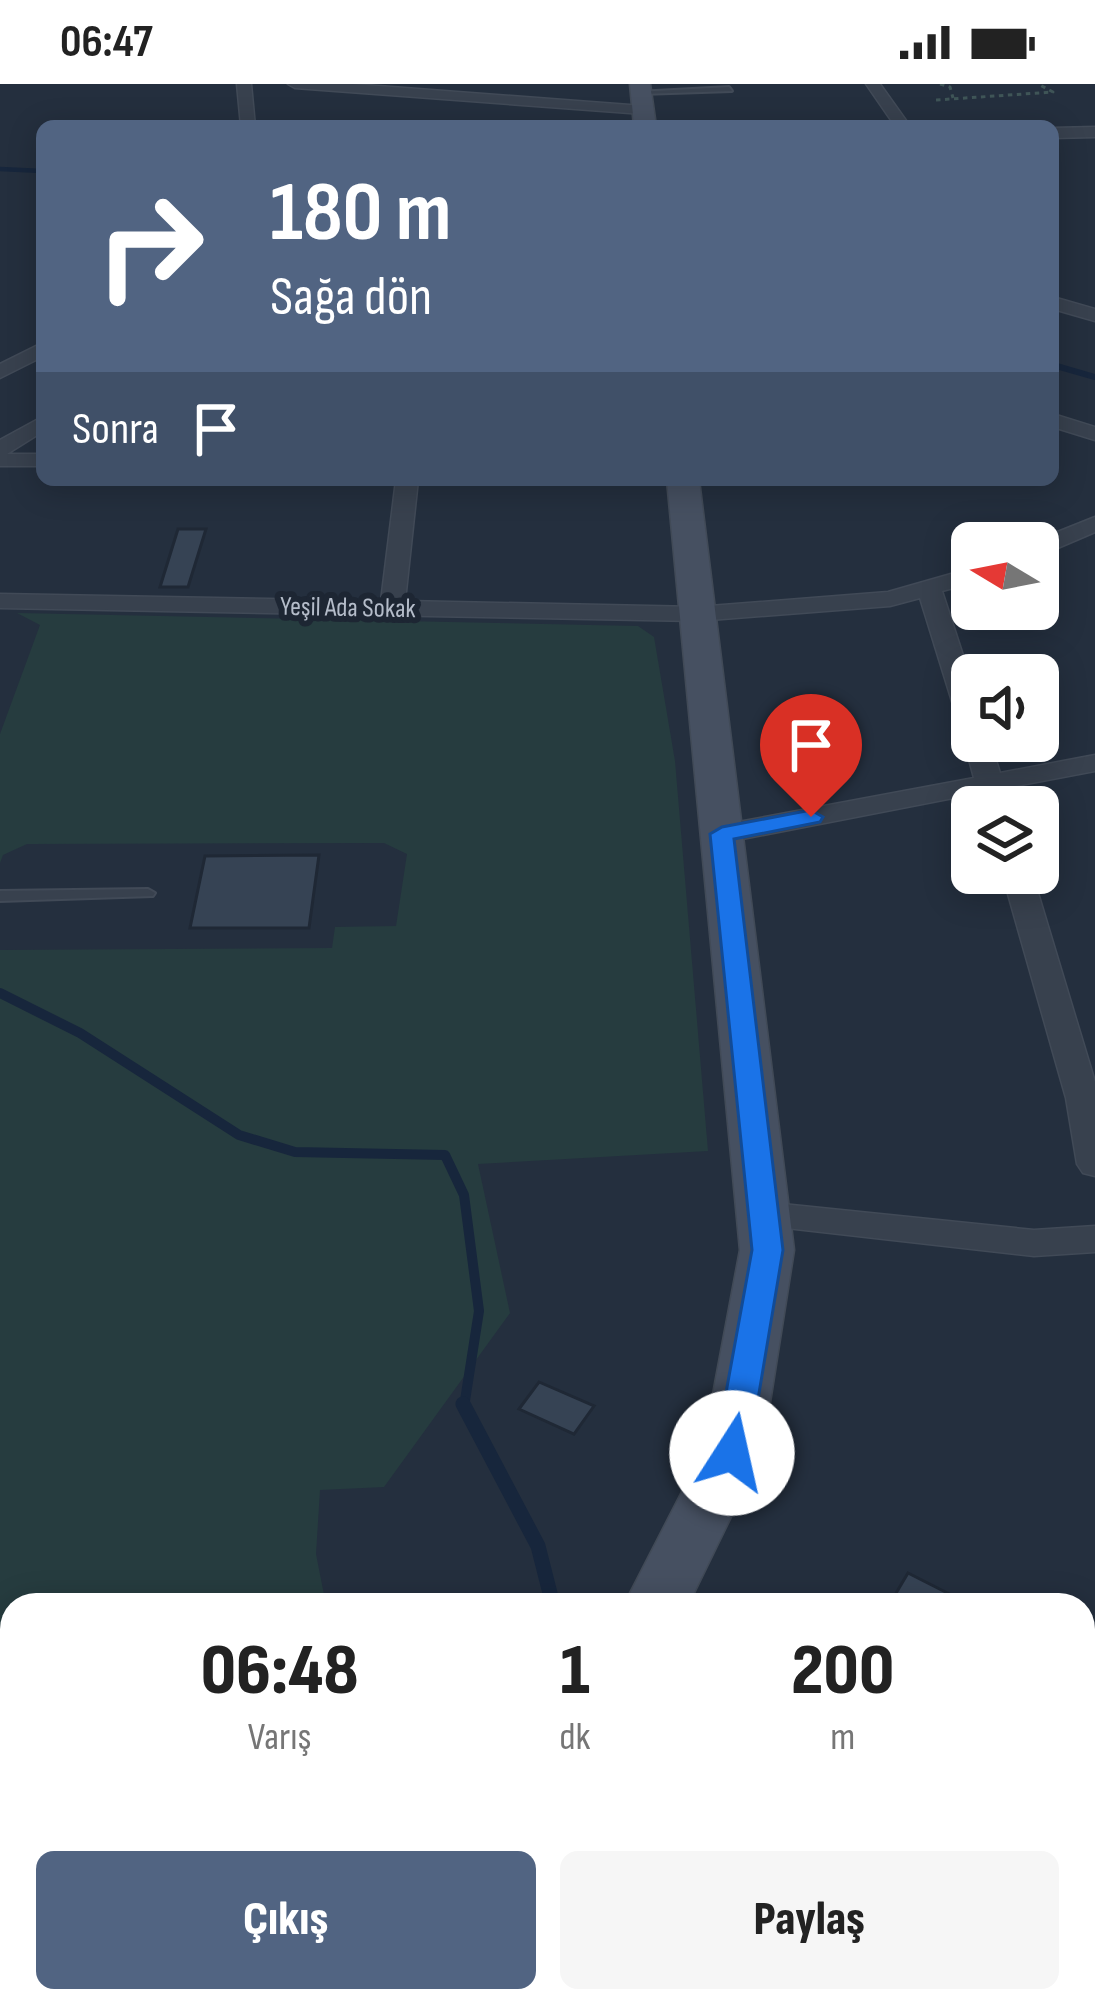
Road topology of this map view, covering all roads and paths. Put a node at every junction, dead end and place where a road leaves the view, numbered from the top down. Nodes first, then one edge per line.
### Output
1 (244, 84) edge
2 (296, 84) edge
3 (873, 84) edge
4 (940, 84) edge
5 (1039, 84) edge
6 (417, 88) edge
7 (729, 88) edge
8 (676, 90) edge
9 (953, 98) junction
10 (936, 100) dead end
11 (642, 103) edge
12 (247, 120) edge
13 (899, 120) edge
14 (1095, 132) edge
15 (1059, 133) edge
16 (1059, 305) edge
17 (1095, 315) edge
18 (36, 355) edge
19 (5, 366) edge
20 (1059, 422) edge
21 (36, 427) edge
22 (1095, 434) edge
23 (0, 449) edge
24 (0, 460) edge
25 (36, 460) edge
26 (406, 486) edge
27 (684, 486) edge
28 (1095, 524) edge
29 (1059, 539) edge
30 (951, 582) edge
31 (930, 590) junction
32 (0, 601) edge
33 (392, 609) junction
34 (697, 614) junction
35 (951, 657) edge
36 (1095, 763) edge
37 (1022, 786) edge
38 (951, 801) edge
39 (722, 834) junction
40 (148, 893) dead end
41 (1024, 894) edge
42 (0, 896) edge
43 (1089, 1098) edge
44 (1095, 1164) edge
45 (764, 1215) junction
46 (1095, 1239) edge
47 (662, 1593) edge

1 - 12 street
2 - 6 street
3 - 13 street
4 - 9 path
5 - 9 path
6 - 11 street
7 - 8 lane
8 - 11 lane
9 - 10 path
14 - 15 street
16 - 17 street
18 - 19 street
20 - 22 street
21 - 23 street
24 - 25 street
26 - 33 street
27 - 34 street
28 - 29 street
30 - 31 street, Yeşil Ada Sokak
31 - 34 street, Yeşil Ada Sokak
31 - 35 street
32 - 33 street, Yeşil Ada Sokak
33 - 34 street, Yeşil Ada Sokak
34 - 39 street
36 - 37 street
38 - 39 street
39 - 45 street
40 - 42 lane
41 - 43 street
43 - 44 street
45 - 46 street
45 - 47 street

